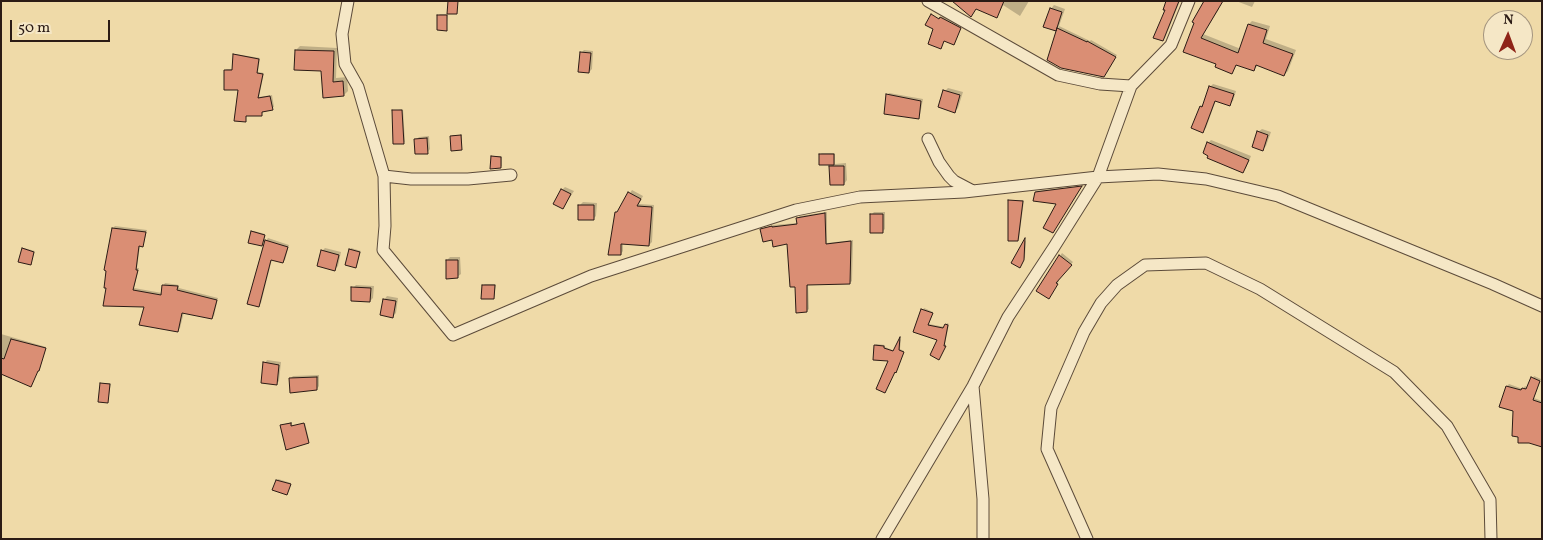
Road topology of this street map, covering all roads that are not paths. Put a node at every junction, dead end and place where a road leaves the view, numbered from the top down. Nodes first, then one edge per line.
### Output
1 (348, 1) edge
2 (928, 1) edge
3 (1189, 1) edge
4 (1131, 86) junction
5 (928, 139) dead end
6 (511, 175) dead end
7 (384, 176) junction
8 (1098, 176) junction
9 (974, 191) junction
10 (1542, 306) edge
11 (973, 386) junction
12 (882, 539) edge
13 (983, 539) edge
14 (1087, 539) edge
15 (1491, 539) edge

1 - 7 street
2 - 4 street
3 - 4 street
4 - 8 street
5 - 9 street
6 - 7 street
7 - 9 street
8 - 9 street
8 - 10 street
8 - 11 street
11 - 12 street
11 - 13 street
14 - 15 street

